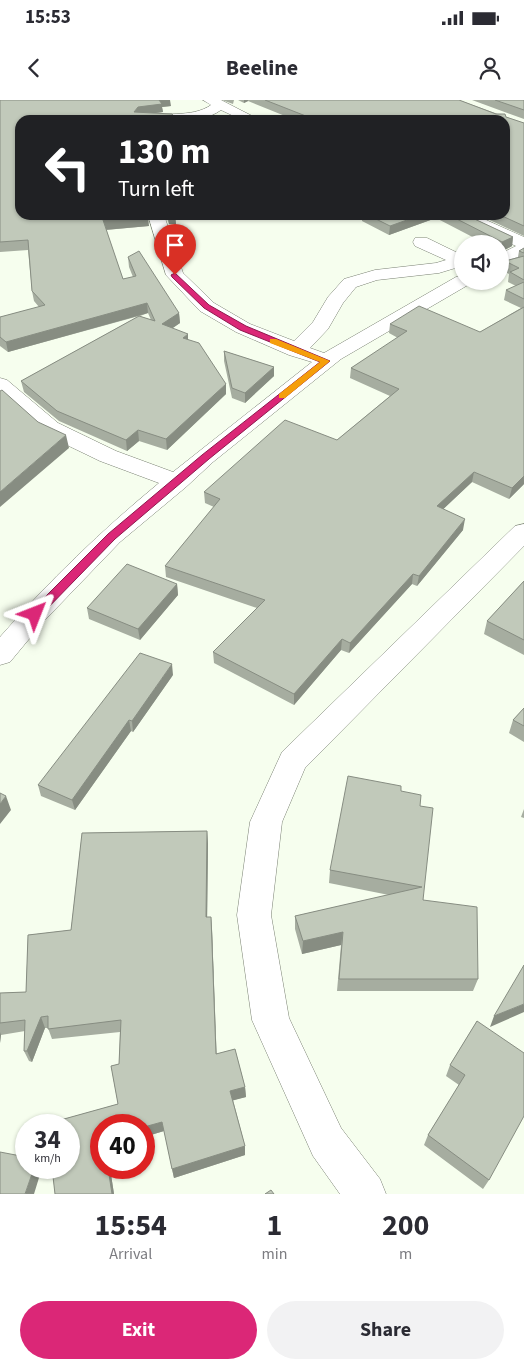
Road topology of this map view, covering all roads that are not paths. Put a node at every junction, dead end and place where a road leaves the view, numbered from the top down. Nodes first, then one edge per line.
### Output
1 (215, 102) edge
2 (206, 115) edge
3 (242, 115) edge
4 (158, 220) edge
5 (473, 220) edge
6 (421, 242) dead end
7 (524, 243) edge
8 (524, 248) edge
9 (509, 256) edge
10 (454, 257) edge
11 (454, 263) edge
12 (454, 285) edge
13 (296, 351) junction
14 (326, 361) junction
15 (0, 384) edge
16 (178, 482) junction
17 (524, 532) edge
18 (0, 655) edge
19 (365, 1194) edge

1 - 2 street
1 - 3 street
4 - 13 street
5 - 7 street
6 - 10 street
8 - 9 street
11 - 13 street
12 - 14 street
13 - 14 street
14 - 16 street
15 - 16 street
16 - 18 street
17 - 19 street

